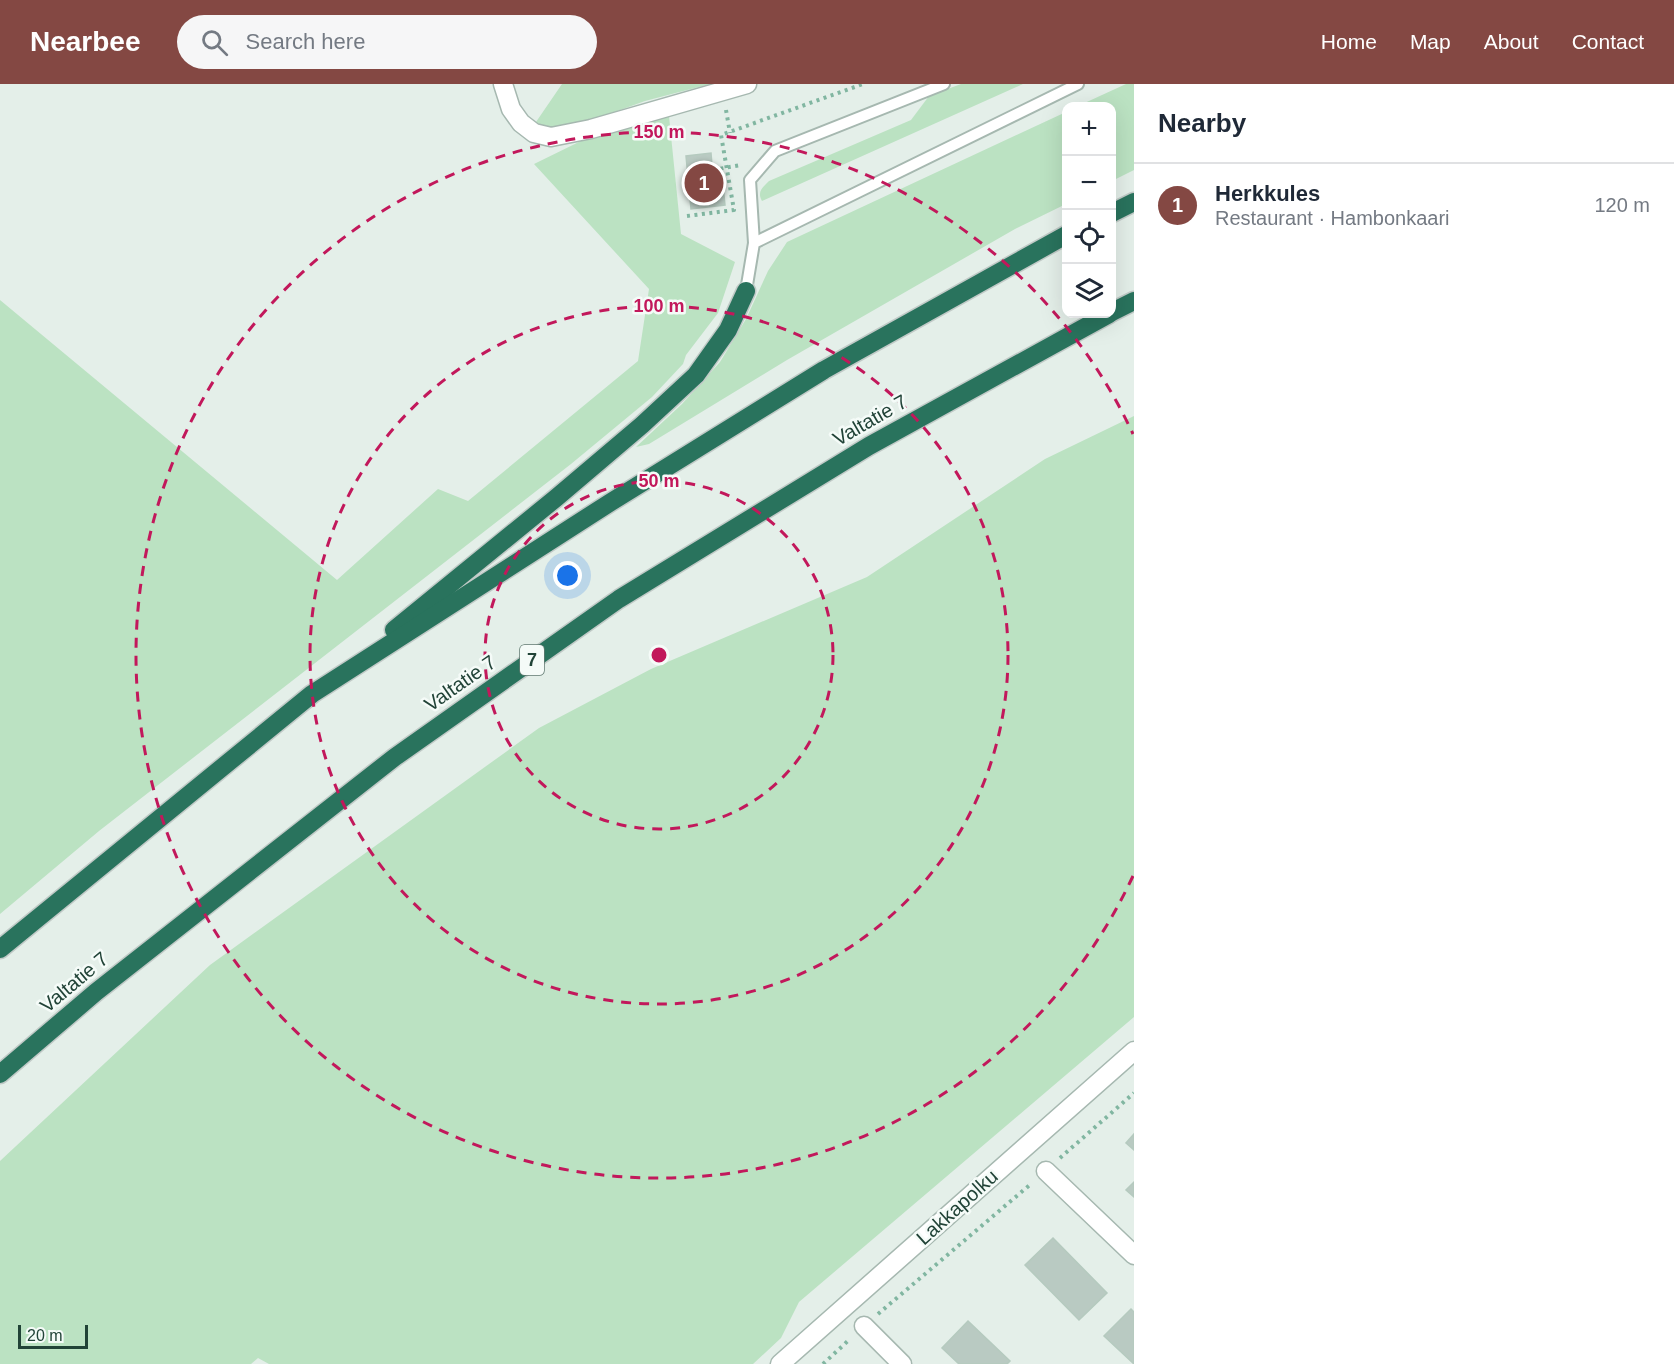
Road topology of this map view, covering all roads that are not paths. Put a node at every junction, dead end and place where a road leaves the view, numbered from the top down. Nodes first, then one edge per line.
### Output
1 (503, 84) edge
2 (747, 84) edge
3 (944, 84) edge
4 (1078, 84) edge
5 (1134, 202) edge
6 (1116, 211) edge
7 (1062, 237) edge
8 (754, 243) junction
9 (746, 291) joint
10 (1134, 301) edge
11 (1116, 310) edge
12 (1101, 318) edge
13 (312, 694) junction
14 (0, 949) edge
15 (1134, 1051) edge
16 (0, 1074) edge
17 (1046, 1170) road end
18 (1134, 1255) edge
19 (864, 1326) road end
20 (780, 1364) edge
21 (902, 1364) edge

1 - 2 street
3 - 8 lane
4 - 8 lane
5 - 6 highway
7 - 13 highway
8 - 9 lane
9 - 13 highway
10 - 11 highway, Valtatie 7 / 7
12 - 16 highway, Valtatie 7 / 7
13 - 14 highway
15 - 20 street, Lakkapolku
17 - 18 street
19 - 21 street

